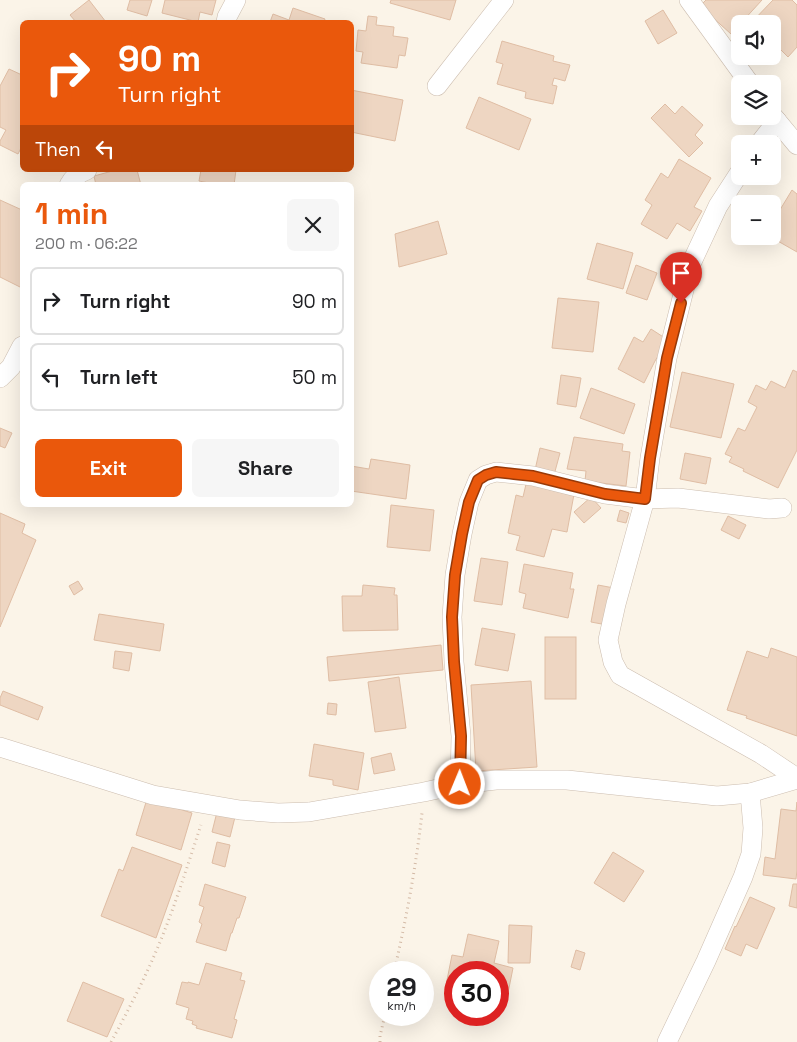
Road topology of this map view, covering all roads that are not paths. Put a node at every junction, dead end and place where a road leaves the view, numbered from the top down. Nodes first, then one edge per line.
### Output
1 (236, 0) edge
2 (504, 0) edge
3 (689, 0) edge
4 (227, 20) edge
5 (743, 75) edge
6 (437, 86) dead end
7 (781, 125) edge
8 (797, 145) edge
9 (82, 172) edge
10 (72, 182) edge
11 (732, 185) edge
12 (20, 350) edge
13 (0, 378) edge
14 (645, 499) junction
15 (782, 508) dead end
16 (0, 747) edge
17 (797, 778) edge
18 (460, 784) junction
19 (750, 793) junction
20 (667, 1042) edge

1 - 4 street
2 - 6 street
3 - 5 street
7 - 8 street
9 - 10 street
11 - 14 street
12 - 13 street
14 - 15 street
14 - 17 street
14 - 18 street
16 - 18 street
17 - 19 street
18 - 19 street
19 - 20 street

